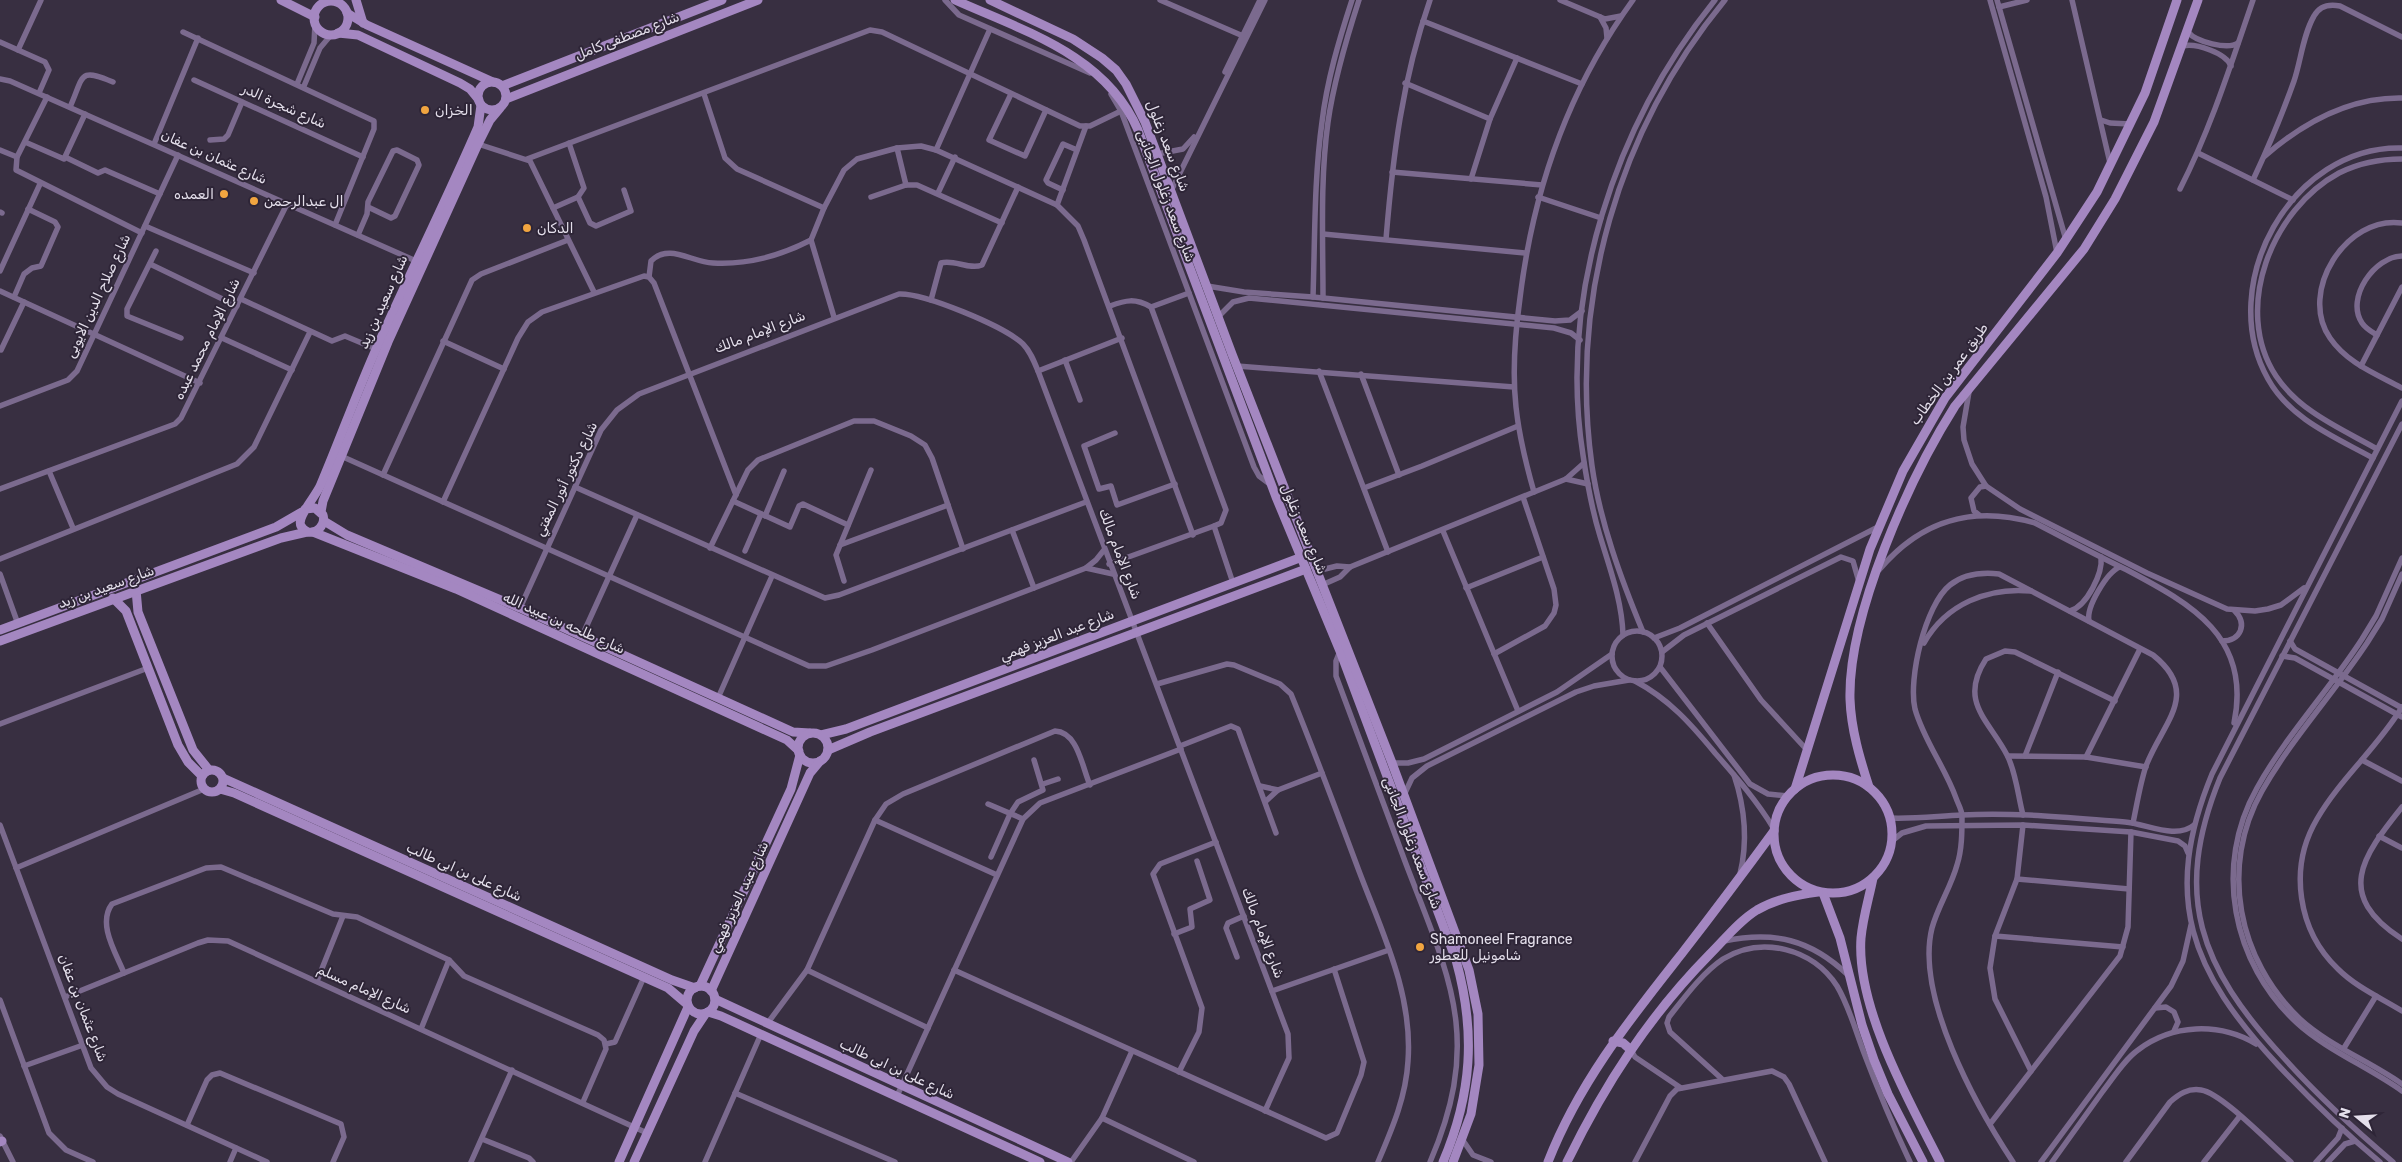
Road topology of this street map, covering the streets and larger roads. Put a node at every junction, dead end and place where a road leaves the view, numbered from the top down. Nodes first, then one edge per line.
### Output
1 (42, 0) edge
2 (281, 0) edge
3 (314, 0) edge
4 (356, 0) edge
5 (722, 0) edge
6 (758, 0) edge
7 (945, 0) edge
8 (956, 0) edge
9 (990, 0) edge
10 (1160, 0) edge
11 (1260, 0) edge
12 (1266, 0) edge
13 (1352, 0) edge
14 (1359, 0) edge
15 (1430, 0) edge
16 (1560, 0) edge
17 (1633, 0) edge
18 (1715, 0) edge
19 (1725, 0) edge
20 (1990, 0) edge
21 (1997, 0) edge
22 (2027, 0) edge
23 (2072, 0) edge
24 (2177, 0) edge
25 (2198, 0) edge
26 (2253, 0) edge
27 (296, 2) edge
28 (324, 3) junction
29 (1999, 7) junction
30 (347, 13) junction
31 (1622, 16) junction
32 (1600, 17) junction
33 (315, 20) junction
34 (1423, 21) junction
35 (365, 24) junction
36 (990, 29) junction
37 (184, 32) dead end
38 (2188, 32) junction
39 (335, 34) junction
40 (1243, 36) junction
41 (362, 37) junction
42 (2402, 37) edge
43 (198, 38) junction
44 (1607, 40) junction
45 (0, 42) edge
46 (2238, 43) junction
47 (2183, 46) junction
48 (18, 50) junction
49 (1517, 58) junction
50 (2231, 67) junction
51 (471, 73) junction
52 (969, 76) junction
53 (0, 79) edge
54 (194, 80) dead end
55 (113, 82) dead end
56 (492, 82) junction
57 (1405, 83) junction
58 (297, 84) junction
59 (1582, 84) junction
60 (465, 85) junction
61 (304, 86) junction
62 (502, 86) junction
63 (39, 94) junction
64 (704, 94) junction
65 (1011, 94) junction
66 (47, 97) junction
67 (2402, 98) edge
68 (506, 99) junction
69 (242, 102) junction
70 (480, 102) junction
71 (70, 107) junction
72 (500, 108) junction
73 (1046, 110) junction
74 (1120, 112) junction
75 (85, 114) junction
76 (1490, 120) junction
77 (2101, 120) junction
78 (484, 123) junction
79 (2131, 124) junction
80 (1086, 126) junction
81 (210, 140) dead end
82 (25, 142) junction
83 (569, 143) junction
84 (154, 144) junction
85 (478, 144) junction
86 (897, 148) junction
87 (2402, 148) edge
88 (0, 150) edge
89 (936, 150) junction
90 (1077, 150) junction
91 (1157, 154) junction
92 (2198, 154) junction
93 (178, 155) junction
94 (17, 157) junction
95 (65, 157) junction
96 (363, 157) junction
97 (955, 157) junction
98 (527, 158) junction
99 (2263, 158) junction
100 (2402, 159) edge
101 (2111, 167) junction
102 (1392, 172) junction
103 (1471, 179) junction
104 (2253, 180) junction
105 (40, 184) junction
106 (906, 185) junction
107 (1542, 185) junction
108 (1018, 187) junction
109 (2180, 189) dead end
110 (624, 190) dead end
111 (1063, 190) junction
112 (1171, 191) junction
113 (938, 193) junction
114 (160, 194) junction
115 (578, 197) junction
116 (871, 197) dead end
117 (1538, 197) junction
118 (2293, 200) junction
119 (287, 204) junction
120 (1057, 204) junction
121 (368, 207) junction
122 (553, 208) junction
123 (824, 208) junction
124 (28, 210) junction
125 (1601, 218) junction
126 (1002, 223) junction
127 (2402, 223) edge
128 (334, 225) junction
129 (145, 226) junction
130 (142, 233) junction
131 (1323, 234) junction
132 (358, 235) junction
133 (1386, 239) junction
134 (568, 240) junction
135 (811, 240) junction
136 (2066, 240) junction
137 (1185, 242) junction
138 (156, 252) dead end
139 (1525, 252) junction
140 (2057, 253) junction
141 (2402, 256) edge
142 (416, 262) junction
143 (150, 264) junction
144 (0, 271) edge
145 (254, 273) junction
146 (649, 277) junction
147 (1207, 286) junction
148 (2402, 287) edge
149 (0, 291) edge
150 (594, 292) junction
151 (1188, 293) junction
152 (14, 297) junction
153 (1313, 297) junction
154 (1323, 298) junction
155 (241, 299) junction
156 (931, 300) junction
157 (24, 302) junction
158 (237, 306) junction
159 (1110, 306) junction
160 (1151, 307) junction
161 (1582, 311) junction
162 (834, 317) junction
163 (1218, 317) junction
164 (1517, 317) junction
165 (1516, 324) junction
166 (310, 332) junction
167 (95, 333) junction
168 (2377, 335) junction
169 (181, 338) dead end
170 (222, 338) junction
171 (1122, 338) junction
172 (1580, 340) junction
173 (443, 341) junction
174 (376, 349) junction
175 (1, 350) edge
176 (1065, 360) junction
177 (1237, 366) junction
178 (2361, 366) junction
179 (504, 369) junction
180 (292, 370) junction
181 (1038, 371) junction
182 (1319, 371) junction
183 (689, 373) junction
184 (1361, 374) junction
185 (200, 383) junction
186 (1514, 387) junction
187 (1970, 388) junction
188 (2402, 388) edge
189 (1080, 400) dead end
190 (2402, 401) edge
191 (0, 406) edge
192 (2402, 424) edge
193 (1518, 426) junction
194 (1115, 433) dead end
195 (2378, 449) junction
196 (341, 456) junction
197 (2373, 458) junction
198 (1584, 463) junction
199 (871, 470) dead end
200 (49, 471) junction
201 (784, 471) dead end
202 (383, 475) junction
203 (1399, 475) junction
204 (1566, 479) junction
205 (1174, 484) junction
206 (1588, 484) junction
207 (1271, 485) junction
208 (575, 486) junction
209 (1986, 486) junction
210 (1364, 488) junction
211 (0, 489) edge
212 (1534, 492) junction
213 (321, 495) junction
214 (1523, 497) junction
215 (735, 498) junction
216 (444, 502) junction
217 (1086, 502) junction
218 (948, 505) junction
219 (304, 511) junction
220 (637, 515) junction
221 (763, 515) junction
222 (1979, 515) junction
223 (322, 516) junction
224 (848, 525) junction
225 (1214, 526) junction
226 (276, 527) junction
227 (1878, 527) junction
228 (73, 528) junction
229 (1012, 530) junction
230 (1442, 531) junction
231 (310, 532) junction
232 (1193, 534) junction
233 (281, 538) junction
234 (345, 540) junction
235 (840, 545) junction
236 (710, 548) junction
237 (963, 548) junction
238 (546, 549) junction
239 (1104, 550) junction
240 (744, 551) dead end
241 (1388, 552) junction
242 (1302, 557) junction
243 (1543, 557) junction
244 (2101, 557) junction
245 (0, 558) edge
246 (2402, 558) edge
247 (1110, 564) junction
248 (1350, 567) junction
249 (2120, 567) junction
250 (1086, 568) junction
251 (1271, 569) junction
252 (1306, 569) junction
253 (1317, 571) junction
254 (1877, 572) junction
255 (0, 574) edge
256 (1113, 574) junction
257 (2402, 574) edge
258 (772, 576) junction
259 (609, 577) junction
260 (2310, 580) junction
261 (844, 581) dead end
262 (1275, 581) junction
263 (1859, 582) junction
264 (1233, 583) junction
265 (1322, 585) junction
266 (1034, 588) junction
267 (1466, 588) junction
268 (136, 590) junction
269 (2036, 591) junction
270 (113, 598) junction
271 (520, 608) junction
272 (2234, 610) junction
273 (2070, 611) junction
274 (138, 612) junction
275 (129, 616) junction
276 (1133, 621) junction
277 (2090, 621) junction
278 (1707, 623) junction
279 (18, 624) junction
280 (0, 630) edge
281 (1643, 632) junction
282 (1137, 633) junction
283 (1623, 635) junction
284 (582, 636) junction
285 (744, 638) junction
286 (1654, 638) junction
287 (0, 641) edge
288 (2222, 641) junction
289 (2290, 641) junction
290 (1341, 646) junction
291 (2140, 649) junction
292 (1662, 652) junction
293 (1918, 653) junction
294 (1494, 654) junction
295 (1612, 654) junction
296 (2282, 656) junction
297 (1660, 667) junction
298 (148, 668) junction
299 (2058, 672) junction
300 (2342, 674) junction
301 (1632, 680) junction
302 (2337, 681) junction
303 (1156, 684) junction
304 (718, 698) junction
305 (2115, 701) junction
306 (2402, 707) edge
307 (1518, 711) junction
308 (2400, 716) edge
309 (0, 724) edge
310 (846, 729) junction
311 (780, 731) junction
312 (810, 734) junction
313 (821, 735) junction
314 (2230, 736) junction
315 (851, 740) junction
316 (1180, 748) junction
317 (828, 750) junction
318 (1807, 750) junction
319 (799, 753) junction
320 (2008, 756) junction
321 (2025, 756) junction
322 (2086, 758) junction
323 (1034, 760) dead end
324 (2362, 760) junction
325 (820, 761) junction
326 (1392, 763) junction
327 (2146, 767) junction
328 (205, 773) junction
329 (1322, 773) junction
330 (1733, 774) junction
331 (796, 776) junction
332 (223, 778) junction
333 (1058, 779) dead end
334 (806, 781) junction
335 (2402, 781) edge
336 (1042, 784) junction
337 (1090, 785) junction
338 (1260, 786) junction
339 (1869, 787) junction
340 (204, 788) junction
341 (220, 789) junction
342 (1795, 789) junction
343 (1278, 790) junction
344 (1404, 795) junction
345 (1788, 796) junction
346 (1266, 801) junction
347 (988, 804) dead end
348 (2402, 807) edge
349 (1010, 814) junction
350 (1962, 815) junction
351 (2023, 815) junction
352 (1890, 818) junction
353 (1023, 819) junction
354 (875, 820) junction
355 (2133, 823) junction
356 (0, 825) edge
357 (1961, 825) junction
358 (2023, 825) junction
359 (2194, 825) junction
360 (1774, 830) junction
361 (2131, 832) junction
362 (1276, 833) dead end
363 (2379, 836) junction
364 (2, 838) edge
365 (1892, 841) junction
366 (1216, 842) junction
367 (2402, 848) edge
368 (2188, 855) junction
369 (991, 857) dead end
370 (1197, 861) dead end
371 (410, 867) junction
372 (16, 868) junction
373 (1428, 872) junction
374 (997, 875) junction
375 (1873, 878) junction
376 (2017, 879) junction
377 (1739, 880) junction
378 (2129, 889) junction
379 (1821, 892) junction
380 (343, 916) junction
381 (1244, 916) junction
382 (2192, 923) junction
383 (542, 927) junction
384 (1174, 934) junction
385 (1995, 936) junction
386 (2402, 939) edge
387 (1722, 942) junction
388 (2123, 947) junction
389 (1389, 950) junction
390 (1237, 957) dead end
391 (450, 960) junction
392 (1334, 969) junction
393 (807, 970) junction
394 (954, 970) junction
395 (124, 973) junction
396 (706, 973) junction
397 (1848, 975) junction
398 (644, 978) junction
399 (717, 978) junction
400 (317, 981) junction
401 (670, 984) junction
402 (698, 987) junction
403 (1272, 991) junction
404 (713, 995) junction
405 (2376, 996) junction
406 (65, 997) junction
407 (0, 1000) edge
408 (688, 1006) junction
409 (1, 1007) edge
410 (730, 1008) junction
411 (2155, 1008) junction
412 (2402, 1011) edge
413 (707, 1013) junction
414 (726, 1018) junction
415 (682, 1024) junction
416 (767, 1024) junction
417 (928, 1028) junction
418 (421, 1029) junction
419 (694, 1031) junction
420 (2174, 1032) junction
421 (761, 1034) junction
422 (1611, 1043) junction
423 (606, 1044) junction
424 (83, 1045) junction
425 (2262, 1048) junction
426 (2344, 1048) junction
427 (1132, 1051) junction
428 (1633, 1053) junction
429 (1624, 1059) junction
430 (24, 1066) junction
431 (512, 1070) junction
432 (2031, 1071) junction
433 (1179, 1072) junction
434 (1722, 1079) junction
435 (2402, 1084) edge
436 (902, 1086) junction
437 (1681, 1088) junction
438 (2402, 1091) edge
439 (735, 1093) junction
440 (897, 1096) junction
441 (583, 1102) junction
442 (1265, 1111) junction
443 (2240, 1116) junction
444 (1102, 1118) junction
445 (1990, 1124) junction
446 (186, 1125) junction
447 (635, 1127) junction
448 (2342, 1128) junction
449 (648, 1133) junction
450 (482, 1139) junction
451 (1462, 1139) junction
452 (1, 1140) edge
453 (2355, 1141) junction
454 (236, 1148) junction
455 (1474, 1159) edge
456 (13, 1162) edge
457 (93, 1162) edge
458 (230, 1162) edge
459 (267, 1162) edge
460 (333, 1162) edge
461 (471, 1162) edge
462 (533, 1162) edge
463 (619, 1162) edge
464 (634, 1162) edge
465 (705, 1162) edge
466 (895, 1162) edge
467 (1040, 1162) edge
468 (1070, 1162) edge
469 (1194, 1162) edge
470 (1378, 1162) edge
471 (1430, 1162) edge
472 (1443, 1162) edge
473 (1453, 1162) edge
474 (1491, 1162) edge
475 (1548, 1162) edge
476 (1567, 1162) edge
477 (1635, 1162) edge
478 (1825, 1162) edge
479 (1910, 1162) edge
480 (1923, 1162) edge
481 (1940, 1162) edge
482 (2014, 1162) edge
483 (2041, 1162) edge
484 (2052, 1162) edge
485 (2126, 1162) edge
486 (2204, 1162) edge
487 (2290, 1162) edge
488 (2316, 1162) edge
489 (2328, 1162) edge
490 (2380, 1162) edge
491 (2393, 1162) edge

1 - 48 street
2 - 27 street
3 - 28 street
4 - 35 street
5 - 62 street, شارع مصطفى كامل
6 - 68 street, شارع مصطفى كامل
7 - 36 street, شارع سعد زغلول الجانبى
8 - 137 street, شارع سعد زغلول
9 - 91 street, شارع سعد زغلول
10 - 40 street
11 - 40 street
12 - 112 street
13 - 153 street
14 - 131 street
15 - 34 street
16 - 32 street
17 - 31 street
18 - 125 street
19 - 281 street
20 - 140 street
21 - 29 street
22 - 29 street
23 - 77 street
24 - 79 street, طريق عمر بن الخطاب
25 - 38 street, طريق عمر بن الخطاب
26 - 46 street
27 - 33 street
28 - 30 street
28 - 33 street
29 - 136 street
30 - 35 street
30 - 39 street
31 - 32 street
31 - 44 street
32 - 44 street
33 - 39 street
33 - 58 street
34 - 49 street
34 - 57 street
35 - 41 street
35 - 51 street
36 - 52 street
36 - 74 street, شارع سعد زغلول الجانبى
37 - 43 street
38 - 46 street
38 - 47 street, طريق عمر بن الخطاب
39 - 41 street
39 - 61 street
40 - 91 street
41 - 60 street
42 - 99 street
43 - 58 street
43 - 84 street
44 - 59 street
45 - 48 street
46 - 50 street
47 - 50 street
47 - 187 street, طريق عمر بن الخطاب
48 - 63 street
49 - 59 street
49 - 76 street
50 - 92 street
51 - 56 street
51 - 60 street
52 - 64 street
52 - 65 street
52 - 89 street
53 - 63 street, شارع عثمان بن عفان
54 - 69 street, شارع شجرة الدر
55 - 71 street
56 - 62 street
56 - 70 street
57 - 76 street
57 - 102 street
58 - 61 street
59 - 107 street
60 - 70 street
61 - 96 street
62 - 68 street
63 - 66 street, شارع عثمان بن عفان
64 - 83 street
64 - 123 street
65 - 73 street
65 - 73 street
66 - 71 street, شارع عثمان بن عفان
66 - 82 street
67 - 99 street
68 - 72 street
69 - 81 street
69 - 96 street, شارع شجرة الدر
70 - 72 street
70 - 78 street, شارع سعيد بن زيد
71 - 75 street, شارع عثمان بن عفان
72 - 78 street, شارع سعيد بن زيد
73 - 80 street
74 - 80 street
74 - 151 street, شارع سعد زغلول الجانبى
75 - 84 street, شارع عثمان بن عفان
75 - 95 street
76 - 103 street
77 - 79 street
77 - 101 street
78 - 85 street, شارع سعيد بن زيد
78 - 142 street, شارع سعيد بن زيد
79 - 101 street, طريق عمر بن الخطاب
80 - 90 street
82 - 94 street
82 - 95 street
83 - 98 street
83 - 115 street
84 - 93 street, شارع عثمان بن عفان
85 - 98 street
85 - 196 street, شارع سعيد بن زيد
86 - 89 street
86 - 106 street
86 - 123 street
87 - 118 street
88 - 94 street
89 - 97 street
90 - 111 street
90 - 111 street
91 - 112 street, شارع سعد زغلول
92 - 104 street
92 - 109 street
93 - 114 street, شارع صلاح الدين الايوبى
93 - 119 street, شارع عثمان بن عفان
94 - 105 street
95 - 114 street
96 - 128 street
97 - 108 street
97 - 113 street
98 - 122 street
99 - 104 street
100 - 195 street
101 - 136 street, طريق عمر بن الخطاب
102 - 103 street
102 - 133 street
103 - 107 street
104 - 118 street
105 - 124 street
105 - 130 street
106 - 113 street
106 - 116 street
107 - 117 street
108 - 120 street
108 - 126 street
110 - 115 street
111 - 120 street
112 - 137 street, شارع سعد زغلول
113 - 126 street
114 - 129 street, شارع صلاح الدين الايوبى
115 - 122 street
117 - 125 street
117 - 139 street
118 - 197 street
119 - 128 street, شارع عثمان بن عفان
119 - 145 street, شارع الإمام محمد عبده
120 - 159 street
121 - 121 street
121 - 132 street
122 - 134 street
123 - 135 street
124 - 144 street
124 - 152 street
125 - 161 street
126 - 156 street
127 - 178 street
128 - 132 street, شارع عثمان بن عفان
129 - 130 street, شارع صلاح الدين الايوبى
129 - 145 street
130 - 167 street, شارع صلاح الدين الايوبى
131 - 133 street
131 - 154 street
132 - 142 street, شارع عثمان بن عفان
133 - 139 street
134 - 150 street
134 - 173 street
135 - 146 street
135 - 162 street
136 - 140 street, طريق عمر بن الخطاب
137 - 147 street, شارع سعد زغلول
137 - 207 street, شارع سعد زغلول
138 - 143 street
139 - 164 street
140 - 227 street, طريق عمر بن الخطاب
141 - 168 street
142 - 174 street, شارع سعيد بن زيد
143 - 158 street
143 - 169 street
145 - 155 street, شارع الإمام محمد عبده
146 - 150 street
146 - 183 street
147 - 153 street
147 - 163 street, شارع سعد زغلول
148 - 168 street
149 - 152 street
150 - 179 street
151 - 160 street
151 - 207 street, شارع سعد زغلول الجانبى
152 - 157 street
153 - 154 street
154 - 164 street
155 - 158 street, شارع الإمام محمد عبده
155 - 166 street
156 - 162 street, شارع الإمام مالك
156 - 181 street, شارع الإمام مالك
157 - 167 street
157 - 175 street
158 - 170 street, شارع الإمام محمد عبده
159 - 160 street
159 - 171 street
160 - 225 street
161 - 164 street
161 - 172 street
162 - 183 street, شارع الإمام مالك
163 - 165 street
163 - 177 street, شارع سعد زغلول
164 - 165 street
165 - 172 street
165 - 186 street
166 - 174 street
166 - 180 street
167 - 185 street
167 - 191 street, شارع صلاح الدين الايوبى
168 - 178 street
170 - 180 street
170 - 185 street, شارع الإمام محمد عبده
171 - 176 street
171 - 205 street
172 - 198 street
173 - 179 street
173 - 202 street
174 - 213 street, شارع سعيد بن زيد
176 - 181 street
176 - 189 street
177 - 182 street
177 - 253 street, شارع سعد زغلول
178 - 188 street
179 - 216 street
180 - 228 street
181 - 217 street, شارع الإمام مالك
182 - 184 street
182 - 210 street
183 - 208 street, شارع دكتور أنور المفتي
183 - 215 street
184 - 186 street
184 - 203 street
185 - 200 street, شارع الإمام محمد عبده
186 - 193 street
187 - 209 street
187 - 254 street, طريق عمر بن الخطاب
190 - 195 street
192 - 289 street
193 - 203 street
193 - 212 street
194 - 205 street
195 - 197 street
196 - 202 street
196 - 213 street, شارع سعيد بن زيد
197 - 260 street
198 - 204 street
198 - 206 street
199 - 224 street
200 - 211 street, شارع الإمام محمد عبده
200 - 228 street
201 - 221 street
202 - 216 street
203 - 210 street
204 - 206 street
204 - 212 street
205 - 232 street
206 - 283 street
207 - 242 street, شارع سعد زغلول
208 - 220 street
208 - 238 street, شارع دكتور أنور المفتي
209 - 222 street
209 - 272 street
210 - 241 street
212 - 214 street
213 - 219 street, شارع سعيد بن زيد
213 - 223 street, شارع سعيد بن زيد
214 - 230 street
214 - 243 street
215 - 218 street
215 - 221 street
215 - 236 street
216 - 238 street
217 - 229 street
217 - 239 street, شارع الإمام مالك
218 - 235 street
218 - 237 street
219 - 223 street
219 - 226 street, شارع سعيد بن زيد
219 - 231 street
220 - 236 street
220 - 259 street
221 - 224 street
221 - 240 street
222 - 244 street
222 - 254 street
223 - 231 street
223 - 234 street, شارع طلحه بن عبيد الله
224 - 235 street
225 - 232 street
225 - 264 street
226 - 233 street
226 - 279 street, شارع سعيد بن زيد
227 - 263 street, طريق عمر بن الخطاب
227 - 286 street
228 - 245 street
229 - 237 street
229 - 266 street
230 - 241 street
230 - 267 street
231 - 233 street, شارع سعيد بن زيد
231 - 234 street, شارع طلحه بن عبيد الله
232 - 247 street
233 - 268 street, شارع سعيد بن زيد
234 - 271 street, شارع طلحه بن عبيد الله
234 - 311 street, شارع طلحه بن عبيد الله
235 - 261 street
236 - 258 street
237 - 258 street
238 - 259 street
238 - 271 street, شارع دكتور أنور المفتي
239 - 247 street, شارع الإمام مالك
239 - 250 street
241 - 248 street
242 - 251 street, شارع عبد العزيز فهمي
242 - 252 street, شارع سعد زغلول
243 - 267 street
243 - 294 street
244 - 249 street
244 - 273 street
246 - 300 street
247 - 256 street, شارع الإمام مالك
248 - 253 street
248 - 265 street
249 - 277 street
249 - 288 street
250 - 256 street
250 - 266 street
251 - 262 street
251 - 264 street, شارع عبد العزيز فهمي
252 - 262 street, شارع عبد العزيز فهمي
252 - 290 street, شارع سعد زغلول
253 - 265 street, شارع سعد زغلول
254 - 339 street, طريق عمر بن الخطاب
255 - 279 street
256 - 276 street, شارع الإمام مالك
257 - 300 street
258 - 285 street
259 - 284 street
259 - 285 street
260 - 272 street
260 - 314 street
262 - 282 street, شارع عبد العزيز فهمي
263 - 278 street
263 - 318 street, طريق عمر بن الخطاب
264 - 276 street, شارع عبد العزيز فهمي
265 - 290 street, شارع سعد زغلول
266 - 285 street
267 - 294 street
268 - 270 street, شارع سعيد بن زيد
268 - 274 street
269 - 273 street
269 - 293 street
269 - 293 street
270 - 275 street
270 - 287 street, شارع سعيد بن زيد
271 - 284 street, شارع طلحه بن عبيد الله
272 - 288 street
273 - 277 street
274 - 275 street
274 - 328 street
275 - 298 street
276 - 282 street, شارع الإمام مالك
276 - 310 street, شارع عبد العزيز فهمي
277 - 291 street
278 - 292 street
278 - 318 street
279 - 280 street, شارع سعيد بن زيد
281 - 283 street
281 - 286 street
282 - 303 street, شارع الإمام مالك
282 - 315 street, شارع عبد العزيز فهمي
283 - 295 street
284 - 304 street, شارع طلحه بن عبيد الله
285 - 304 street
286 - 292 street
288 - 314 street
289 - 296 street
289 - 300 street
290 - 326 street, شارع سعد زغلول
290 - 373 street, شارع سعد زغلول
290 - 471 street, شارع سعد زغلول الجانبى
291 - 305 street
291 - 327 street
292 - 297 street
293 - 350 street
294 - 307 street
295 - 301 street
295 - 307 street
296 - 302 street
296 - 491 street
297 - 301 street
297 - 345 street
298 - 309 street
298 - 328 street
299 - 305 street
299 - 320 street
299 - 321 street
300 - 302 street
300 - 306 street
301 - 330 street
301 - 344 street
302 - 308 street
302 - 426 street
302 - 438 street
303 - 316 street, شارع الإمام مالك
303 - 329 street
304 - 311 street, شارع طلحه بن عبيد الله
305 - 322 street
306 - 308 street
307 - 326 street
308 - 324 street
310 - 313 street, شارع عبد العزيز فهمي
310 - 315 street
311 - 312 street, شارع طلحه بن عبيد الله
311 - 319 street, شارع طلحه بن عبيد الله
312 - 313 street
312 - 319 street
313 - 317 street
314 - 359 street
315 - 317 street, شارع عبد العزيز فهمي
316 - 337 street
316 - 338 street
316 - 366 street, شارع الإمام مالك
317 - 325 street
318 - 342 street, طريق عمر بن الخطاب
319 - 325 street
319 - 331 street, شارع عبد العزيز فهمي
320 - 321 street
320 - 351 street
321 - 322 street
322 - 327 street
323 - 336 street
324 - 335 street
324 - 405 street
325 - 334 street, شارع عبد العزيز فهمي
326 - 344 street, شارع سعد زغلول
327 - 355 street
328 - 332 street
328 - 340 street
329 - 343 street
329 - 389 street
330 - 360 street
330 - 377 street
331 - 334 street
331 - 396 street, شارع عبد العزيز فهمي
332 - 341 street
332 - 371 street, شارع على بن ابى طالب
333 - 336 street
334 - 399 street, شارع عبد العزيز فهمي
336 - 349 street
337 - 353 street
337 - 354 street
338 - 343 street
338 - 346 street
339 - 342 street
339 - 352 street
340 - 341 street
340 - 372 street
341 - 371 street, شارع على بن ابى طالب
342 - 345 street
343 - 346 street
344 - 373 street, شارع سعد زغلول
345 - 360 street
346 - 362 street
347 - 349 street
348 - 363 street
349 - 353 street
349 - 369 street
350 - 351 street
350 - 352 street
350 - 357 street
351 - 355 street
352 - 365 street
353 - 374 street
354 - 374 street
354 - 393 street
355 - 359 street
356 - 364 street, شارع عثمان بن عفان
357 - 358 street
357 - 365 street
357 - 445 street
358 - 361 street
358 - 376 street
359 - 368 street
360 - 377 street
360 - 379 street
361 - 368 street
361 - 378 street
363 - 367 street
363 - 386 street
364 - 372 street, شارع عثمان بن عفان
365 - 375 street
366 - 381 street, شارع الإمام مالك
366 - 384 street
368 - 382 street
370 - 384 street
371 - 383 street, شارع على بن ابى طالب
372 - 406 street, شارع عثمان بن عفان
373 - 451 street, شارع سعد زغلول
373 - 472 street, شارع سعد زغلول
374 - 394 street
375 - 379 street
375 - 481 street
376 - 378 street
376 - 385 street
377 - 422 street
378 - 388 street
379 - 387 street
379 - 397 street
380 - 391 street
380 - 395 street
380 - 400 street
381 - 390 street
381 - 403 street, شارع الإمام مالك
382 - 411 street
382 - 425 street
383 - 398 street, شارع على بن ابى طالب
383 - 401 street, شارع على بن ابى طالب
384 - 433 street
385 - 388 street
385 - 432 street
387 - 397 street
387 - 428 street
388 - 432 street
389 - 392 street
389 - 470 street
391 - 418 street
391 - 423 street
392 - 403 street
392 - 442 street
393 - 416 street
393 - 417 street
394 - 417 street
394 - 427 street
395 - 400 street, شارع الإمام مسلم
395 - 406 street, شارع الإمام مسلم
396 - 399 street
396 - 402 street, شارع عبد العزيز فهمي
397 - 480 street
398 - 401 street, شارع على بن ابى طالب
398 - 423 street
399 - 404 street, شارع عبد العزيز فهمي
400 - 418 street, شارع الإمام مسلم
401 - 402 street, شارع على بن ابى طالب
401 - 408 street, شارع على بن ابى طالب
402 - 404 street
402 - 408 street
403 - 442 street, شارع الإمام مالك
404 - 410 street, شارع على بن ابى طالب
404 - 413 street
405 - 412 street
405 - 426 street
406 - 424 street, شارع عثمان بن عفان
407 - 409 street
408 - 413 street
408 - 415 street
409 - 430 street
410 - 414 street
410 - 416 street, شارع على بن ابى طالب
411 - 420 street
411 - 483 street
413 - 414 street, شارع على بن ابى طالب
413 - 419 street
414 - 421 street, شارع على بن ابى طالب
415 - 419 street
415 - 447 street
416 - 436 street, شارع على بن ابى طالب
417 - 436 street
418 - 431 street, شارع الإمام مسلم
419 - 449 street
420 - 425 street
420 - 484 street
421 - 439 street
421 - 440 street, شارع على بن ابى طالب
422 - 428 street
422 - 429 street
422 - 475 street
423 - 441 street
424 - 430 street
424 - 446 street, شارع عثمان بن عفان
425 - 448 street
426 - 435 street
427 - 433 street
427 - 444 street
428 - 429 street
428 - 437 street
429 - 476 street
430 - 457 street
431 - 441 street, شارع الإمام مسلم
431 - 450 street
432 - 445 street
433 - 442 street
434 - 437 street
434 - 478 street
434 - 479 street
436 - 440 street
436 - 468 street, شارع على بن ابى طالب
437 - 477 street
439 - 465 street
439 - 466 street
440 - 467 street, شارع على بن ابى طالب
441 - 447 street, شارع الإمام مسلم
443 - 485 street
443 - 486 street
443 - 487 street
444 - 468 street
444 - 469 street
445 - 482 street
446 - 454 street, شارع عثمان بن عفان
446 - 460 street
447 - 449 street, شارع الإمام مسلم
447 - 463 street
448 - 453 street
448 - 488 street
449 - 464 street
450 - 461 street
450 - 462 street
451 - 455 street
451 - 473 street, شارع سعد زغلول
452 - 456 street
453 - 489 street
453 - 490 street
454 - 458 street
454 - 459 street, شارع عثمان بن عفان
455 - 474 street

